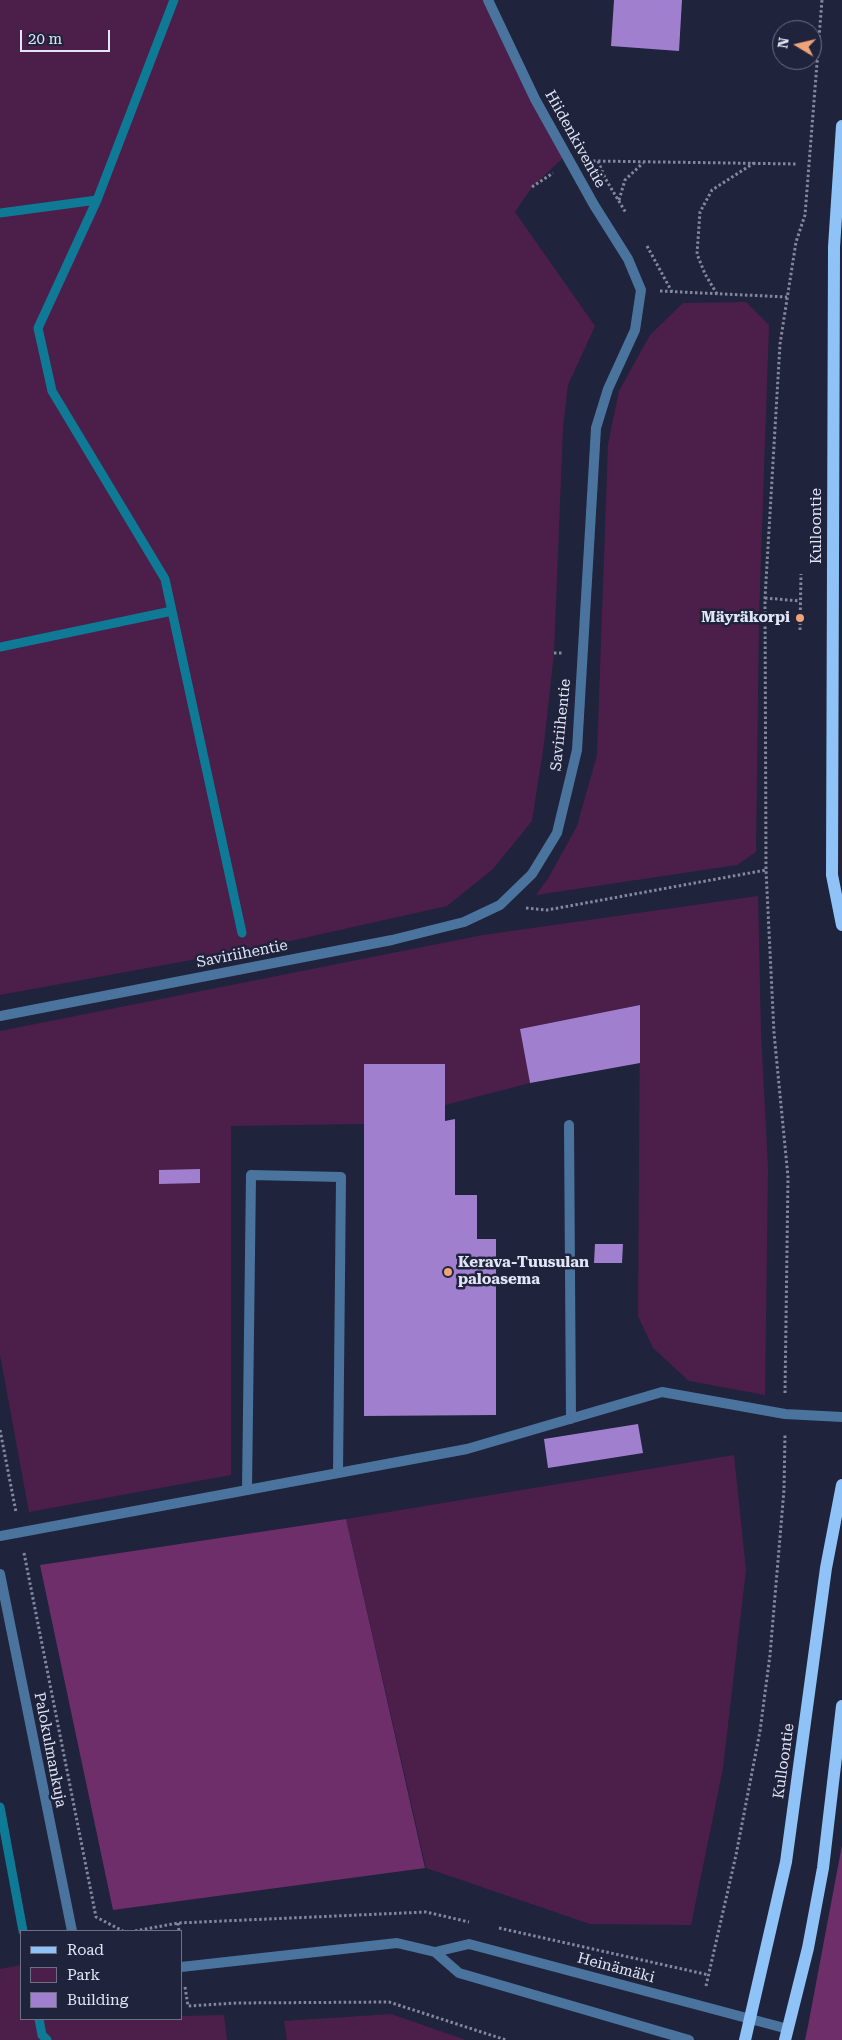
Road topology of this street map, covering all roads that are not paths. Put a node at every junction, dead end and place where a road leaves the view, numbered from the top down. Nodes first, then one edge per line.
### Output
1 (488, 0) edge
2 (842, 126) edge
3 (838, 247) edge
4 (641, 290) joint
5 (838, 301) edge
6 (842, 925) edge
7 (0, 1016) edge
8 (570, 1125) dead end
9 (842, 1417) edge
10 (571, 1418) junction
11 (338, 1473) junction
12 (842, 1485) edge
13 (246, 1490) junction
14 (0, 1536) edge
15 (0, 1574) edge
16 (842, 1706) edge
17 (72, 1930) edge
18 (436, 1952) junction
19 (182, 1968) edge
20 (750, 2019) junction
21 (787, 2034) edge
22 (690, 2040) edge
23 (745, 2040) edge

1 - 4 street, Hiidenkiventie
2 - 3 main road, Kulloontie
3 - 5 main road, Kulloontie
4 - 7 street, Saviriihentie
5 - 6 main road, Kulloontie
8 - 10 street
9 - 10 street
10 - 11 street
11 - 13 street
11 - 13 street
12 - 20 main road, Kulloontie
13 - 14 street
15 - 17 street, Palokulmankuja
16 - 21 main road
18 - 19 street, Heinämäki
18 - 20 street, Heinämäki
18 - 22 street
20 - 21 street, Heinämäki
20 - 23 main road, Kulloontie

